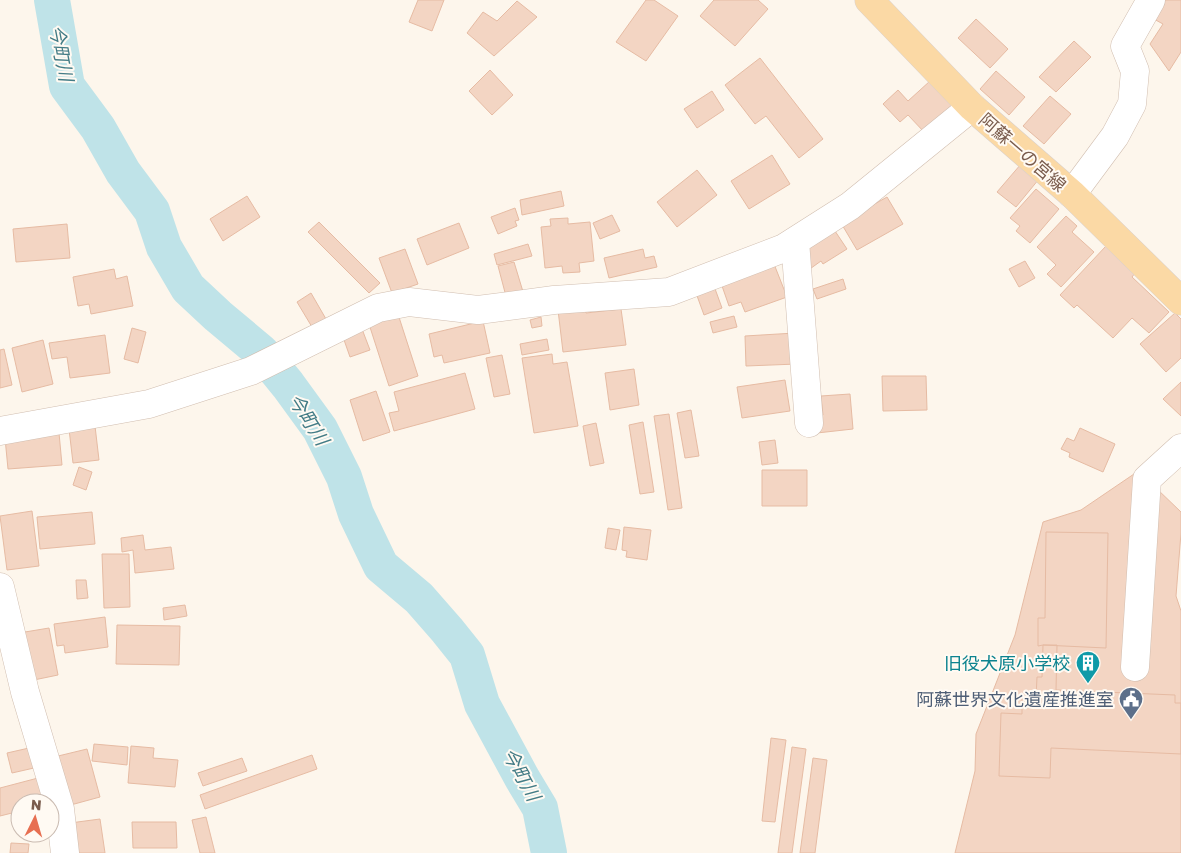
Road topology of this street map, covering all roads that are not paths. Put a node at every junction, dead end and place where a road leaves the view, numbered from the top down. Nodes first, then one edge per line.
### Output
1 (868, 0) edge
2 (1151, 0) edge
3 (972, 107) junction
4 (1072, 194) junction
5 (796, 241) junction
6 (1181, 301) edge
7 (809, 423) dead end
8 (0, 431) edge
9 (1181, 448) edge
10 (0, 587) edge
11 (1135, 667) dead end
12 (65, 853) edge

1 - 3 main road, 阿蘇一の宮線
2 - 4 street
3 - 4 main road, 阿蘇一の宮線
3 - 5 street
4 - 6 main road, 阿蘇一の宮線
5 - 7 street
5 - 8 street
9 - 11 street
10 - 12 street

